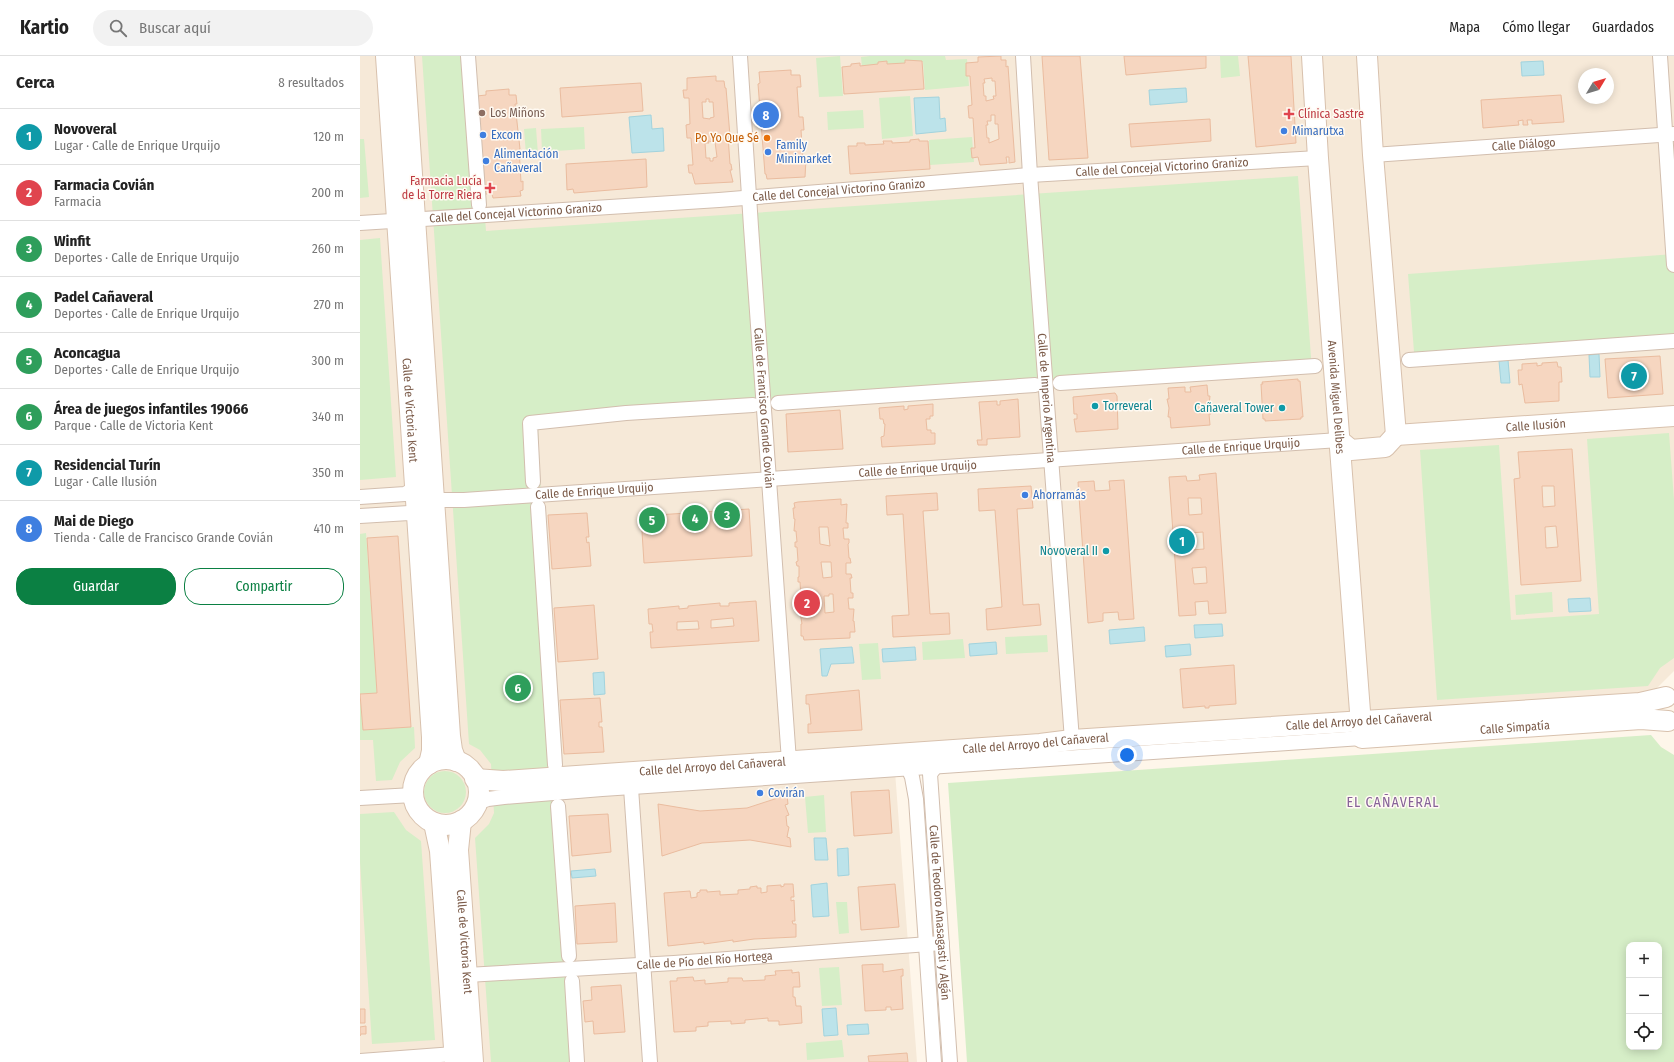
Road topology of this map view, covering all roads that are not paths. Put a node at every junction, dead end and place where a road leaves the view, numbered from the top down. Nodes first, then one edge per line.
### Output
1 (386, 56) edge
2 (404, 56) edge
3 (468, 56) edge
4 (740, 56) edge
5 (1023, 56) edge
6 (1312, 56) edge
7 (1367, 56) edge
8 (1660, 56) edge
9 (1669, 135) edge
10 (1373, 155) junction
11 (1318, 158) junction
12 (1030, 175) junction
13 (749, 197) junction
14 (479, 205) dead end
15 (406, 221) junction
16 (360, 224) edge
17 (1674, 265) edge
18 (1674, 341) edge
19 (1409, 360) dead end
20 (1315, 366) dead end
21 (1060, 383) dead end
22 (1035, 385) dead end
23 (778, 403) dead end
24 (753, 405) dead end
25 (1674, 416) edge
26 (1396, 436) junction
27 (1339, 440) junction
28 (1051, 460) junction
29 (769, 480) junction
30 (533, 482) dead end
31 (424, 491) junction
32 (360, 497) edge
33 (538, 507) dead end
34 (418, 515) junction
35 (360, 516) edge
36 (1670, 691) edge
37 (1671, 725) edge
38 (1361, 730) junction
39 (1072, 740) junction
40 (456, 761) junction
41 (789, 761) junction
42 (429, 764) junction
43 (555, 764) dead end
44 (936, 766) junction
45 (908, 768) junction
46 (475, 779) junction
47 (631, 788) junction
48 (413, 795) junction
49 (360, 798) edge
50 (476, 803) junction
51 (558, 806) dead end
52 (461, 821) junction
53 (434, 823) junction
54 (942, 943) junction
55 (926, 944) junction
56 (569, 956) dead end
57 (643, 964) junction
58 (467, 975) junction
59 (572, 981) dead end
60 (454, 1058) edge
61 (360, 1061) edge
62 (473, 1062) edge
63 (577, 1062) edge
64 (650, 1062) edge
65 (934, 1062) edge
66 (950, 1062) edge

1 - 15 main road, Calle de Victoria Kent
2 - 15 main road, Calle de Victoria Kent
3 - 14 street
4 - 13 street, Calle de Francisco Grande Covián
5 - 12 street, Calle de Imperio Argentina
6 - 11 main road, Avenida Miguel Delibes
7 - 10 main road
8 - 9 street
9 - 10 street, Calle Diálogo
9 - 17 street
10 - 26 main road
11 - 12 street, Calle del Concejal Victorino Granizo
11 - 27 main road, Avenida Miguel Delibes
12 - 13 street, Calle del Concejal Victorino Granizo
12 - 28 street, Calle de Imperio Argentina
13 - 15 street, Calle del Concejal Victorino Granizo
13 - 29 street, Calle de Francisco Grande Covián
15 - 16 street, Calle del Concejal Victorino Granizo
15 - 31 main road, Calle de Victoria Kent
18 - 19 street
20 - 21 street
22 - 23 street
24 - 30 street
25 - 26 main road, Calle Ilusión
26 - 27 main road
27 - 28 street, Calle de Enrique Urquijo
27 - 38 main road, Avenida Miguel Delibes
28 - 29 street, Calle de Enrique Urquijo
28 - 39 street, Calle de Imperio Argentina
29 - 31 street, Calle de Enrique Urquijo
29 - 41 street, Calle de Francisco Grande Covián
31 - 32 street
31 - 34 main road, Calle de Victoria Kent
31 - 40 main road, Calle de Victoria Kent
33 - 43 street
34 - 35 street
34 - 42 main road, Calle de Victoria Kent
36 - 37 main road
36 - 38 main road, Calle del Arroyo del Cañaveral
37 - 38 main road, Calle Simpatía
38 - 39 main road, Calle del Arroyo del Cañaveral
38 - 44 street, Calle del Arroyo del Cañaveral
39 - 41 main road, Calle del Arroyo del Cañaveral
40 - 42 main road
40 - 46 main road
41 - 46 main road, Calle del Arroyo del Cañaveral
42 - 48 main road
44 - 45 street, Calle del Arroyo del Cañaveral
44 - 54 street, Calle de Teodoro Anasagasti y Algán
45 - 47 street, Calle del Arroyo del Cañaveral
45 - 55 street, Calle de Teodoro Anasagasti y Algán
46 - 50 main road
47 - 50 street, Calle del Arroyo del Cañaveral
47 - 57 street
48 - 49 street
48 - 53 main road
50 - 52 main road
51 - 56 street
52 - 53 main road
52 - 58 main road, Calle de Victoria Kent
53 - 60 main road, Calle de Victoria Kent
54 - 55 street, Calle de Pío del Río Hortega
54 - 66 street, Calle de Teodoro Anasagasti y Algán
55 - 57 street, Calle de Pío del Río Hortega
55 - 65 street, Calle de Teodoro Anasagasti y Algán
57 - 58 street, Calle de Pío del Río Hortega
57 - 64 street
58 - 62 main road, Calle de Victoria Kent
59 - 63 street
60 - 61 street

